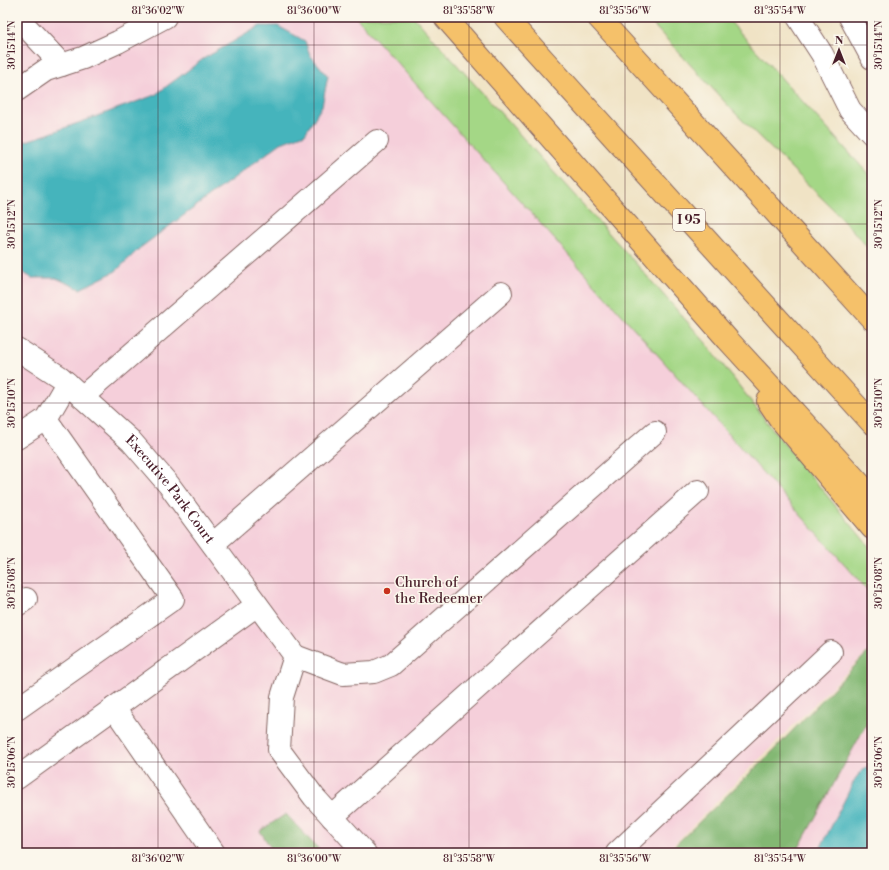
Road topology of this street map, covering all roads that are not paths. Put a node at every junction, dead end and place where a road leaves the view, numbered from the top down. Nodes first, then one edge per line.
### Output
1 (17, 17) edge
2 (166, 17) edge
3 (445, 17) edge
4 (505, 17) edge
5 (598, 17) edge
6 (798, 17) edge
7 (850, 17) edge
8 (872, 58) edge
9 (62, 65) junction
10 (17, 90) edge
11 (872, 134) edge
12 (377, 142) dead end
13 (501, 293) dead end
14 (872, 319) edge
15 (728, 340) junction
16 (17, 349) edge
17 (75, 390) junction
18 (46, 419) junction
19 (872, 423) edge
20 (655, 432) dead end
21 (17, 438) edge
22 (698, 491) dead end
23 (872, 497) edge
24 (872, 528) edge
25 (212, 544) junction
26 (257, 605) junction
27 (830, 652) dead end
28 (295, 656) junction
29 (114, 708) junction
30 (17, 709) edge
31 (17, 778) edge
32 (332, 817) junction
33 (214, 853) edge
34 (365, 853) edge
35 (617, 853) edge

1 - 9 street
2 - 9 street
3 - 15 highway
4 - 19 highway, I 95
5 - 14 highway
6 - 11 street
7 - 8 street
9 - 10 street
12 - 17 street
13 - 25 street
15 - 23 highway
15 - 24 highway
16 - 17 street, Executive Park Court
17 - 18 street
17 - 25 street, Executive Park Court
18 - 21 street
18 - 30 street
20 - 28 street
22 - 32 street
25 - 26 street, Executive Park Court
26 - 28 street, Executive Park Court
26 - 29 street
27 - 35 street
28 - 32 street
29 - 31 street
29 - 33 street
32 - 34 street

